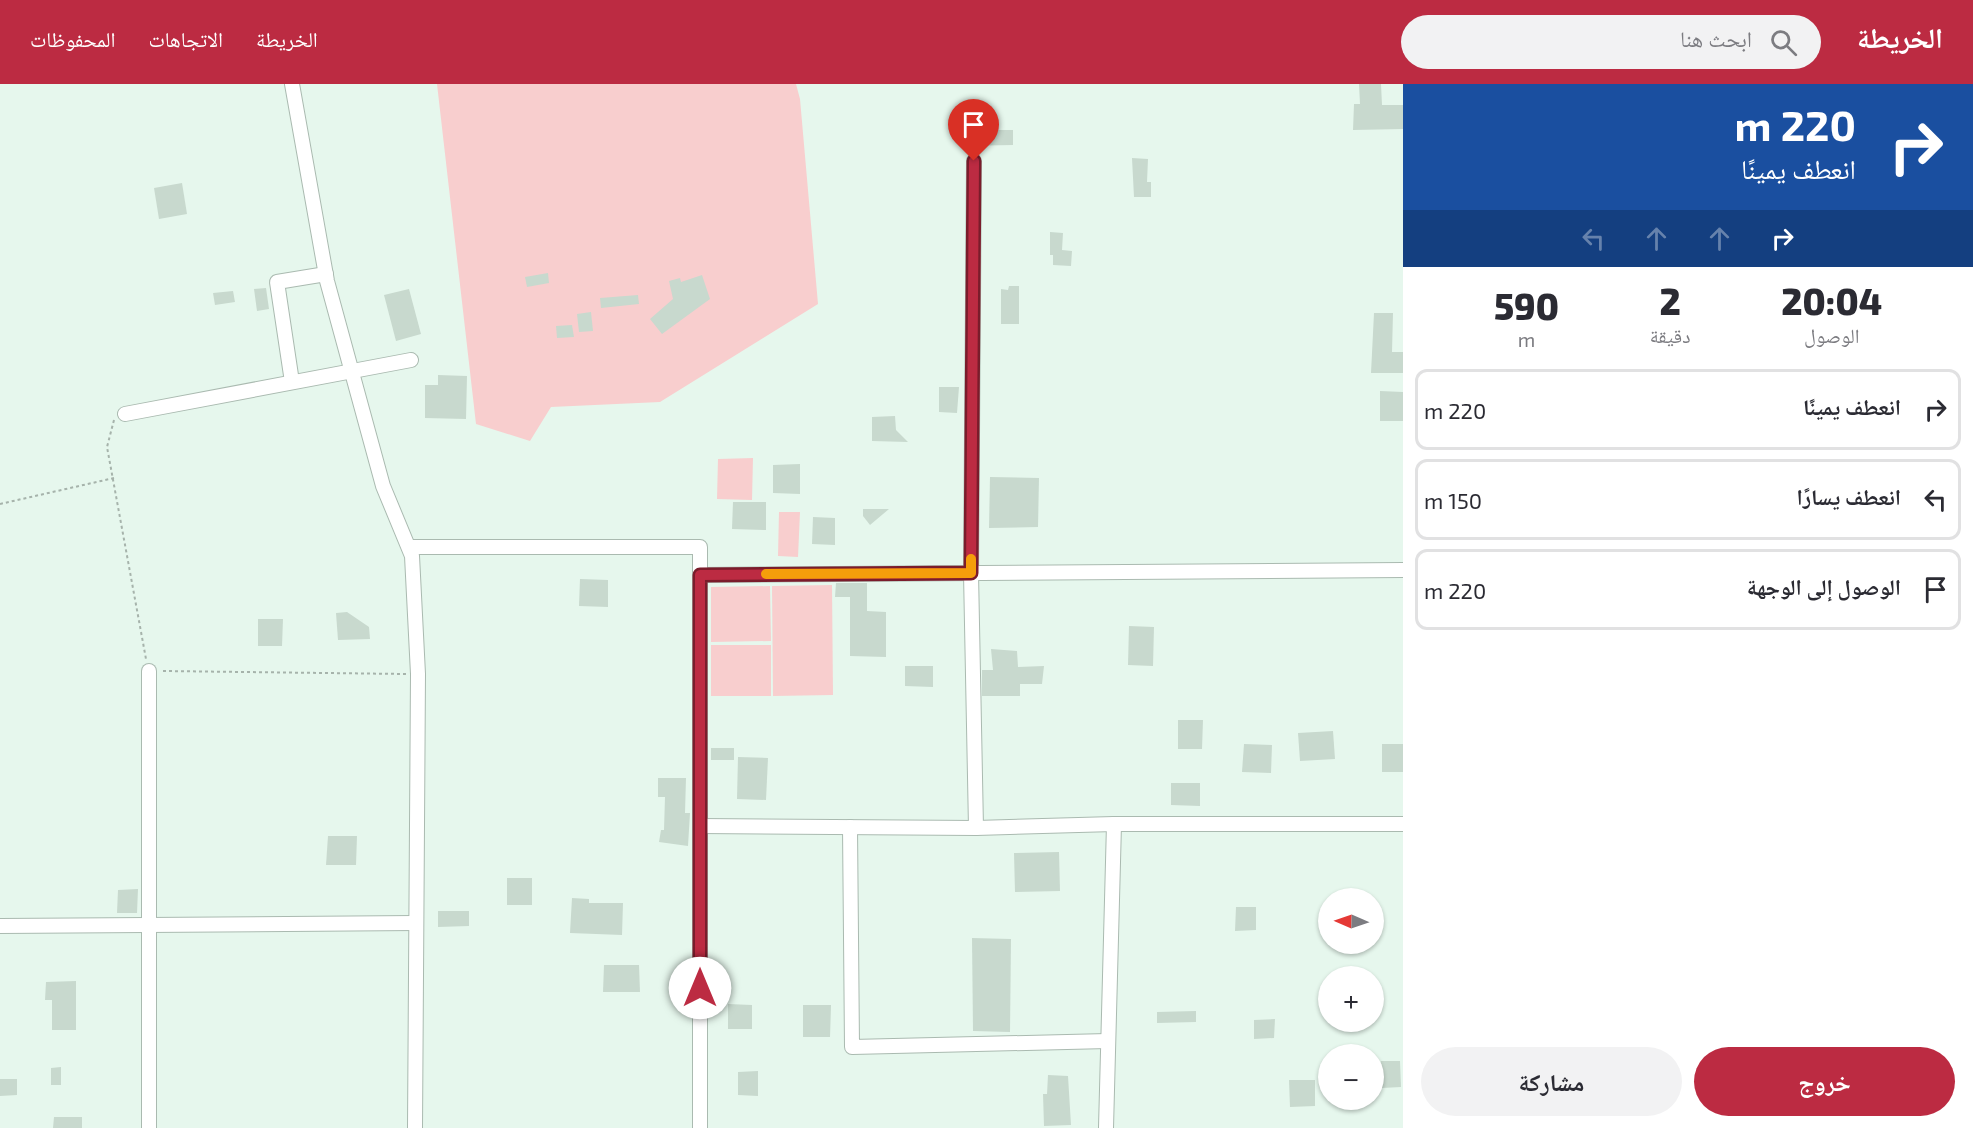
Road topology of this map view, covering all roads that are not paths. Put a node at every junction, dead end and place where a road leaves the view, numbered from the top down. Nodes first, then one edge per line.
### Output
1 (292, 84) edge
2 (974, 161) dead end
3 (326, 274) junction
4 (411, 360) dead end
5 (351, 371) junction
6 (292, 382) junction
7 (125, 414) road end
8 (409, 547) junction
9 (1403, 570) edge
10 (971, 573) junction
11 (700, 575) junction
12 (149, 671) road end
13 (1114, 824) junction
14 (1403, 824) edge
15 (700, 826) junction
16 (850, 827) junction
17 (976, 828) junction
18 (416, 923) junction
19 (150, 924) junction
20 (0, 926) edge
21 (1108, 1041) junction
22 (149, 1128) edge
23 (416, 1128) edge
24 (700, 1128) edge
25 (1106, 1128) edge

1 - 3 street
2 - 10 street
3 - 5 street
3 - 6 street
4 - 5 street
5 - 6 street
5 - 8 street
6 - 7 street
8 - 11 street
8 - 18 street
9 - 10 street
10 - 11 street
10 - 17 street
11 - 15 street
12 - 19 street
13 - 14 street
13 - 17 street
13 - 21 street
15 - 16 street
15 - 24 street
16 - 17 street
16 - 21 street
18 - 19 street
18 - 23 street
19 - 20 street
19 - 22 street
21 - 25 street

